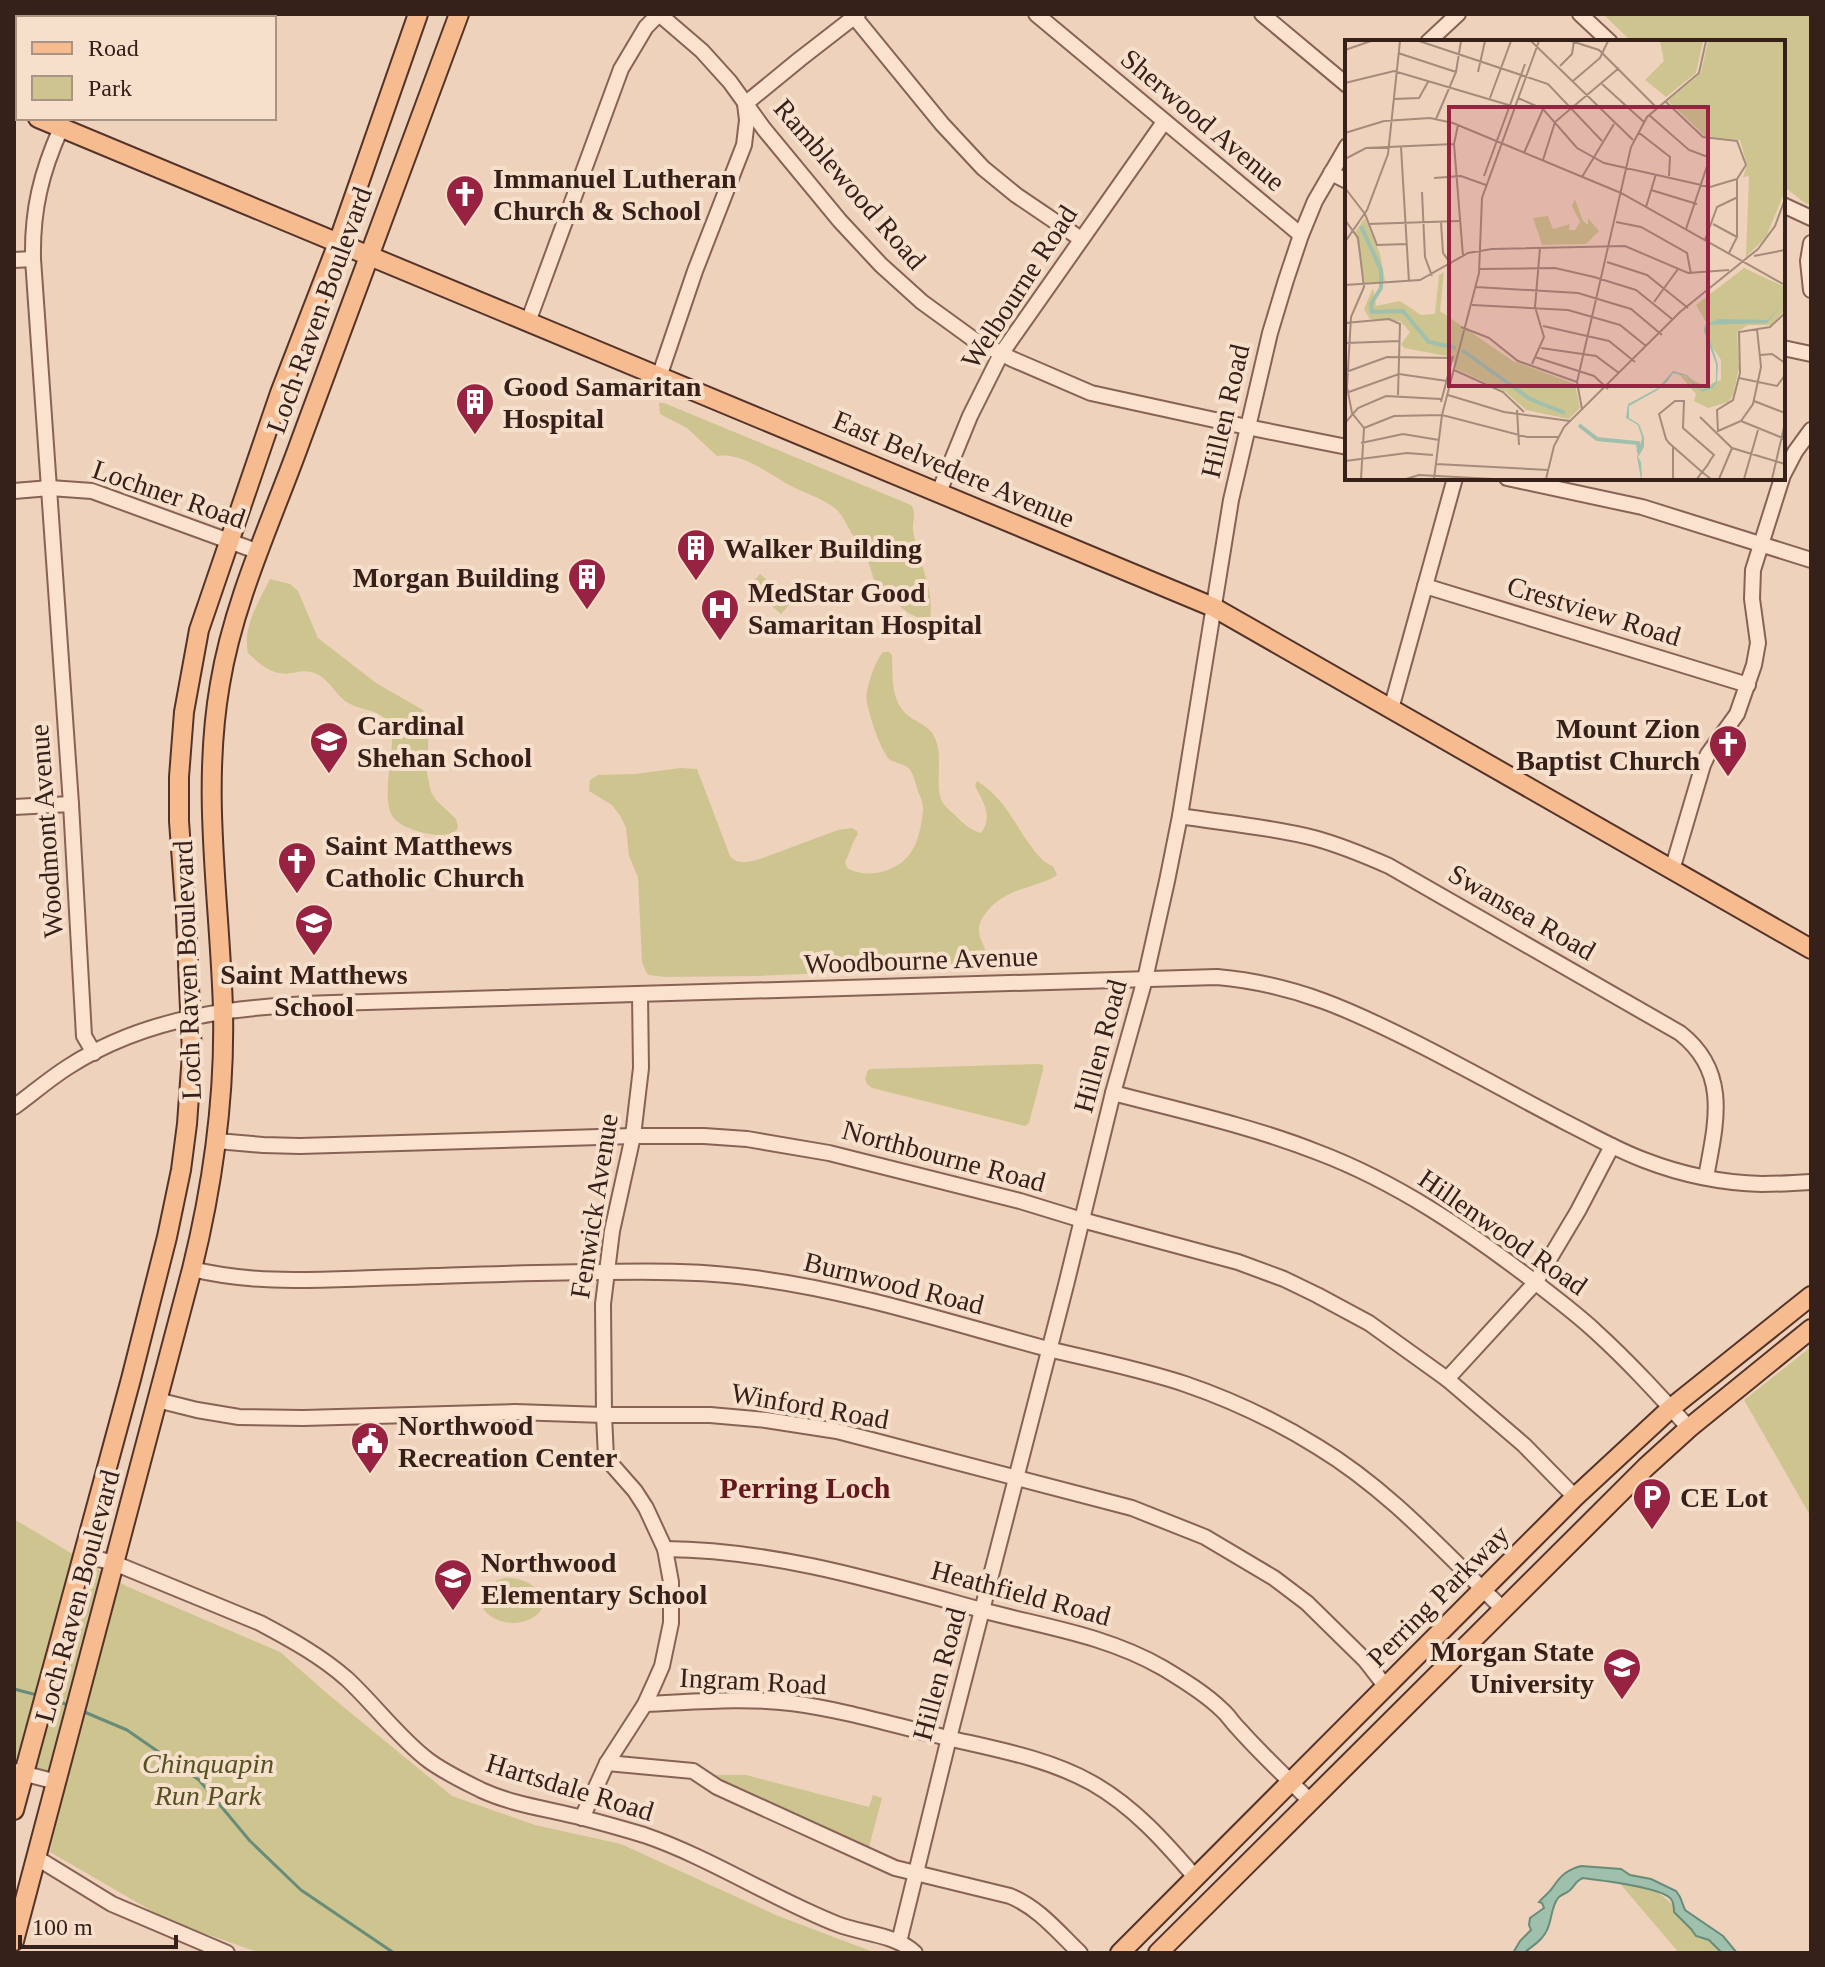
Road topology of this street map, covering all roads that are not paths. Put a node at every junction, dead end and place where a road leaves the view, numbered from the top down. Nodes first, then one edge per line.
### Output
1 (418, 14) edge
2 (459, 14) edge
3 (659, 14) edge
4 (1036, 14) edge
5 (1262, 14) edge
6 (1458, 14) edge
7 (1580, 14) edge
8 (855, 15) edge
9 (1430, 40) edge
10 (1608, 40) edge
11 (1345, 83) edge
12 (745, 104) junction
13 (43, 120) edge
14 (1164, 122) junction
15 (61, 128) junction
16 (1345, 149) edge
17 (1331, 173) junction
18 (1345, 180) edge
19 (1785, 207) edge
20 (1811, 218) edge
21 (1301, 235) junction
22 (1081, 239) junction
23 (338, 243) junction
24 (1811, 243) edge
25 (368, 256) junction
26 (33, 259) junction
27 (14, 260) edge
28 (1811, 290) edge
29 (528, 322) junction
30 (1785, 348) edge
31 (1001, 354) junction
32 (1811, 354) edge
33 (659, 377) junction
34 (1247, 427) junction
35 (1811, 430) edge
36 (1345, 447) edge
37 (1785, 471) edge
38 (1454, 480) edge
39 (1528, 480) edge
40 (1781, 480) edge
41 (1549, 482) edge
42 (50, 488) junction
43 (14, 491) edge
44 (939, 492) junction
45 (230, 542) junction
46 (1762, 543) junction
47 (259, 552) junction
48 (1811, 560) edge
49 (1425, 586) junction
50 (1213, 607) junction
51 (1748, 685) junction
52 (1391, 709) junction
53 (71, 804) junction
54 (14, 807) edge
55 (1180, 816) junction
56 (1672, 870) junction
57 (1809, 944) edge
58 (1145, 979) junction
59 (640, 994) junction
60 (223, 1011) junction
61 (191, 1018) junction
62 (94, 1053) junction
63 (1113, 1093) junction
64 (14, 1107) edge
65 (633, 1136) junction
66 (217, 1141) junction
67 (1612, 1146) junction
68 (181, 1170) junction
69 (212, 1174) junction
70 (1706, 1177) junction
71 (1811, 1182) edge
72 (1082, 1220) junction
73 (192, 1269) junction
74 (606, 1272) junction
75 (1535, 1283) junction
76 (1811, 1296) edge
77 (144, 1327) junction
78 (1811, 1329) edge
79 (174, 1337) junction
80 (1050, 1349) junction
81 (1447, 1379) junction
82 (157, 1400) junction
83 (1671, 1408) junction
84 (604, 1415) junction
85 (1689, 1428) junction
86 (1017, 1478) junction
87 (1575, 1497) junction
88 (665, 1549) junction
89 (83, 1555) junction
90 (114, 1563) junction
91 (1484, 1591) junction
92 (1503, 1609) junction
93 (983, 1610) junction
94 (1386, 1687) junction
95 (645, 1704) junction
96 (949, 1738) junction
97 (607, 1763) junction
98 (19, 1772) edge
99 (57, 1782) junction
100 (1292, 1782) junction
101 (1310, 1801) junction
102 (14, 1810) edge
103 (582, 1818) junction
104 (37, 1858) junction
105 (916, 1872) junction
106 (1195, 1877) junction
107 (14, 1941) edge
108 (899, 1942) junction
109 (227, 1953) edge
110 (915, 1953) edge
111 (1080, 1953) edge
112 (1120, 1953) edge
113 (1158, 1953) edge

1 - 23 main road, Loch Raven Boulevard
2 - 25 main road, Loch Raven Boulevard
3 - 12 street, Ramblewood Road
3 - 29 street
4 - 14 street, Sherwood Avenue
5 - 11 street
6 - 9 street
7 - 10 street
8 - 12 street
8 - 22 street
12 - 31 street, Ramblewood Road
12 - 33 street
13 - 15 main road, East Belvedere Avenue
14 - 21 street, Sherwood Avenue
14 - 22 street, Welbourne Road
15 - 23 main road, East Belvedere Avenue
15 - 26 street, Woodmont Avenue
16 - 17 street, Hillen Road
17 - 18 street, Sherwood Avenue
17 - 21 street, Hillen Road
19 - 20 street
21 - 34 street, Hillen Road
22 - 31 street, Welbourne Road
23 - 25 main road, East Belvedere Avenue
23 - 45 main road, Loch Raven Boulevard
24 - 28 street
25 - 29 main road, East Belvedere Avenue
25 - 47 main road, Loch Raven Boulevard
26 - 27 street
26 - 42 street, Woodmont Avenue
29 - 33 main road, East Belvedere Avenue
30 - 32 street
31 - 34 street, Ramblewood Road
31 - 44 street, Welbourne Road
33 - 44 main road, East Belvedere Avenue
34 - 36 street, Ramblewood Road
34 - 50 street, Hillen Road
35 - 37 street
38 - 49 street
39 - 41 street
40 - 46 street
41 - 46 street
42 - 43 street, Lochner Road
42 - 45 street, Lochner Road
42 - 53 street, Woodmont Avenue
44 - 50 main road, East Belvedere Avenue
45 - 47 street, Lochner Road
45 - 61 main road, Loch Raven Boulevard
46 - 48 street
46 - 51 street
47 - 60 main road, Loch Raven Boulevard
49 - 51 street, Crestview Road
49 - 52 street
50 - 52 main road, East Belvedere Avenue
50 - 55 street, Hillen Road
51 - 56 street
52 - 56 main road, East Belvedere Avenue
53 - 54 street
53 - 62 street, Woodmont Avenue
55 - 58 street, Hillen Road
55 - 70 street, Swansea Road
56 - 57 main road, East Belvedere Avenue
58 - 59 street, Woodbourne Avenue
58 - 63 street, Hillen Road
58 - 67 street, Woodbourne Avenue
59 - 60 street, Woodbourne Avenue
59 - 65 street, Fenwick Avenue
60 - 61 street, Woodbourne Avenue
60 - 66 main road, Loch Raven Boulevard
61 - 62 street, Woodbourne Avenue
61 - 68 main road, Loch Raven Boulevard
62 - 64 street, Woodbourne Avenue
63 - 72 street, Hillen Road
63 - 75 street, Hillenwood Road
65 - 66 street, Northbourne Road
65 - 72 street, Northbourne Road
65 - 74 street, Fenwick Avenue
66 - 69 main road, Loch Raven Boulevard
67 - 70 street, Woodbourne Avenue
67 - 75 street
68 - 69 main road
68 - 77 main road, Loch Raven Boulevard
69 - 73 main road, Loch Raven Boulevard
70 - 71 street, Woodbourne Avenue
72 - 80 street, Hillen Road
72 - 81 street, Northbourne Road
73 - 74 street, Burnwood Road
73 - 79 main road, Loch Raven Boulevard
74 - 80 street, Burnwood Road
74 - 84 street, Fenwick Avenue
75 - 81 street
75 - 83 street, Hillenwood Road
76 - 83 main road, Perring Parkway
77 - 79 main road
77 - 89 main road, Loch Raven Boulevard
78 - 85 main road, Perring Parkway
79 - 82 main road, Loch Raven Boulevard
80 - 86 street, Hillen Road
80 - 91 street, Burnwood Road
81 - 87 street, Northbourne Road
82 - 84 street, Winford Road
82 - 90 main road, Loch Raven Boulevard
83 - 85 street, Hillenwood Road
83 - 87 main road, Perring Parkway
84 - 86 street, Winford Road
84 - 88 street, Fenwick Avenue
85 - 92 main road, Perring Parkway
86 - 93 street, Hillen Road
86 - 94 street, Winford Road
87 - 91 main road, Perring Parkway
88 - 93 street, Heathfield Road
88 - 95 street, Fenwick Avenue
89 - 90 street, Hartsdale Road
89 - 98 main road, Loch Raven Boulevard
90 - 99 main road, Loch Raven Boulevard
90 - 103 street, Hartsdale Road
91 - 92 street, Burnwood Road
91 - 94 main road, Perring Parkway
92 - 101 main road, Perring Parkway
93 - 96 street, Hillen Road
93 - 100 street, Heathfield Road
94 - 100 main road, Perring Parkway
95 - 96 street, Ingram Road
95 - 97 street, Fenwick Avenue
96 - 105 street, Hillen Road
96 - 106 street, Ingram Road
97 - 103 street, Fenwick Avenue
97 - 105 street, Hartsdale Road
98 - 99 street
98 - 102 main road, Loch Raven Boulevard
99 - 104 main road, Loch Raven Boulevard
100 - 101 street, Heathfield Road
100 - 106 main road, Perring Parkway
101 - 113 main road, Perring Parkway
103 - 108 street, Hartsdale Road
104 - 107 main road, Loch Raven Boulevard
104 - 109 street
105 - 108 street, Hillen Road
105 - 111 street, Hartsdale Road
106 - 112 main road, Perring Parkway
108 - 110 street

